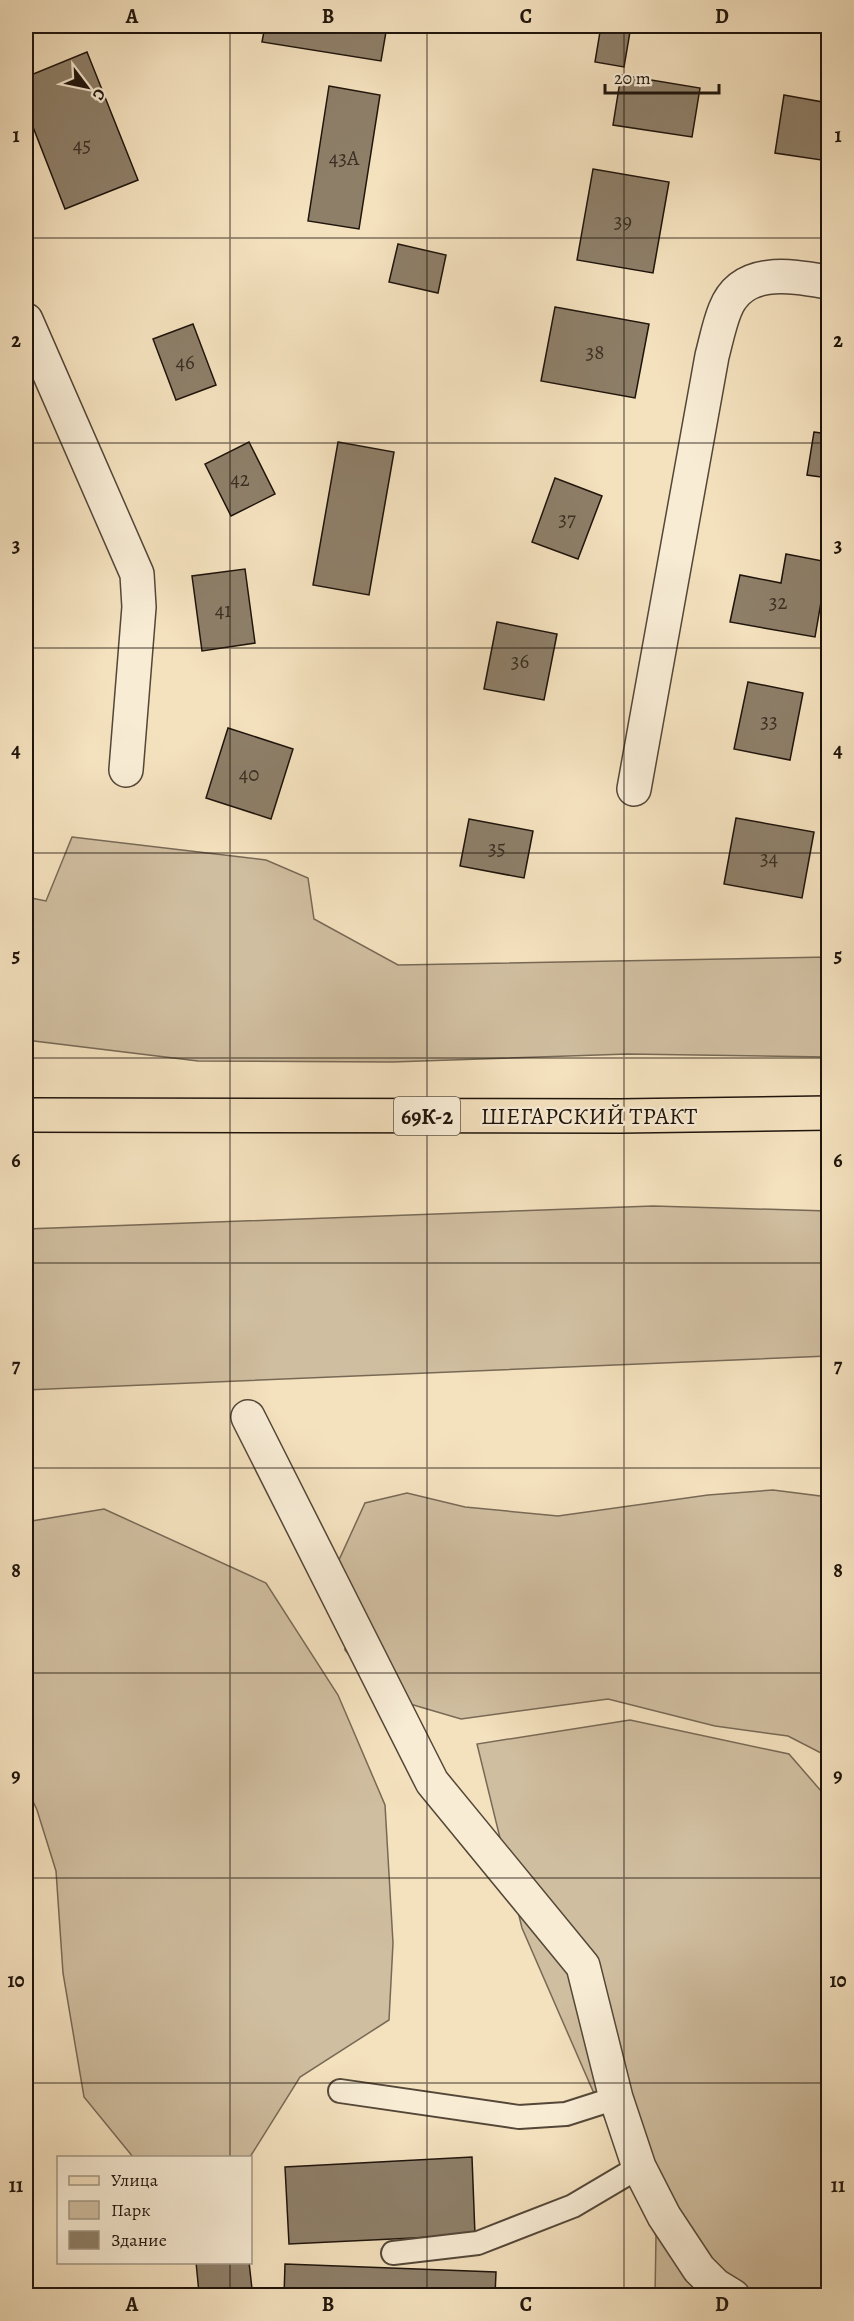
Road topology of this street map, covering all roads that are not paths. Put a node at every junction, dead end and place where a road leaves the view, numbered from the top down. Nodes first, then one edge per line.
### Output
1 (828, 282) edge
2 (26, 320) edge
3 (126, 770) dead end
4 (634, 789) dead end
5 (828, 1113) edge
6 (26, 1115) edge
7 (248, 1417) dead end
8 (340, 2091) dead end
9 (616, 2098) junction
10 (639, 2167) junction
11 (393, 2253) dead end
12 (733, 2295) edge

1 - 4 street
2 - 3 street
5 - 6 main road, ШЕГАРСКИЙ ТРАКТ / 69К-2
7 - 9 street
8 - 9 lane
9 - 10 street
10 - 11 lane
10 - 12 street

